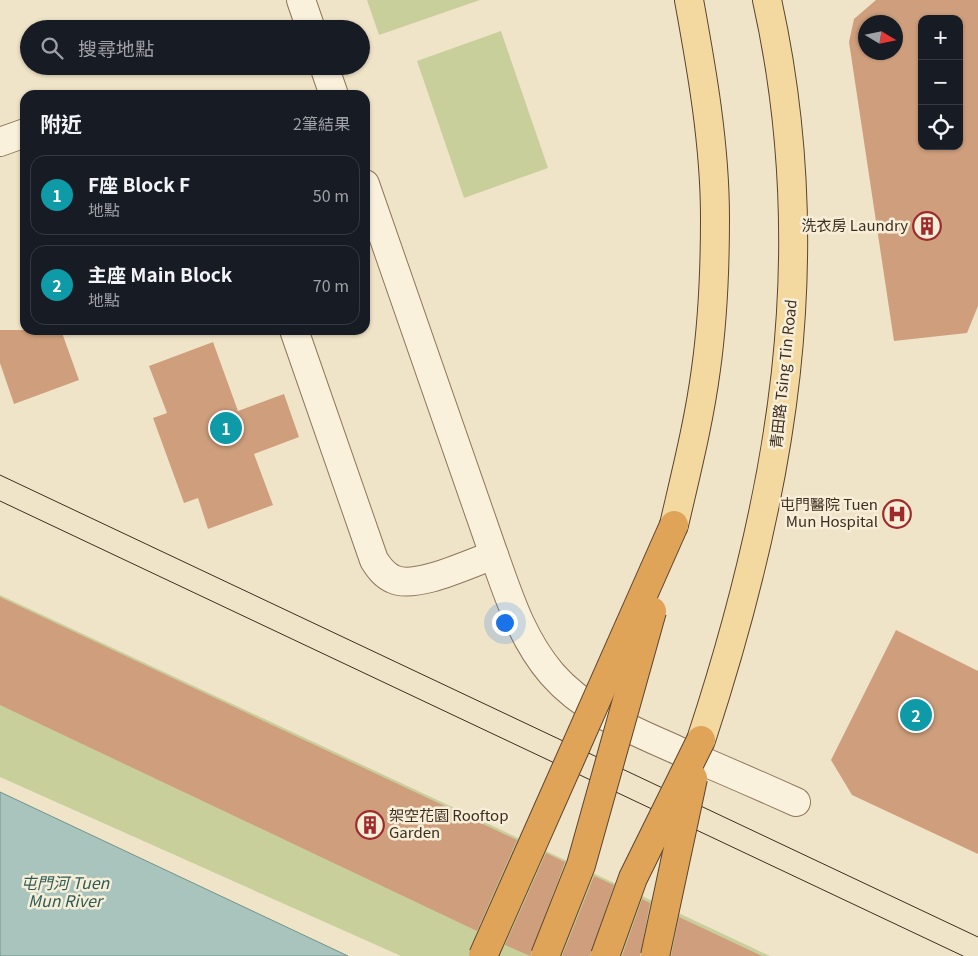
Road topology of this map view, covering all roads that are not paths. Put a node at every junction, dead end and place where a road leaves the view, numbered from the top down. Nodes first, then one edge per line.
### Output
1 (301, 0) edge
2 (689, 0) edge
3 (767, 0) edge
4 (308, 20) edge
5 (327, 75) edge
6 (332, 90) edge
7 (20, 135) edge
8 (0, 142) edge
9 (370, 214) edge
10 (375, 245) edge
11 (296, 335) edge
12 (674, 525) junction
13 (494, 555) junction
14 (701, 740) junction
15 (796, 802) dead end
16 (483, 956) edge
17 (545, 956) edge
18 (604, 956) edge
19 (655, 956) edge

1 - 4 lane
2 - 12 main road
3 - 14 main road, 青田路 Tsing Tin Road
5 - 6 lane
7 - 8 lane
9 - 10 lane
10 - 13 lane
11 - 13 lane
12 - 16 highway, bridge
12 - 17 highway, bridge
13 - 15 lane
14 - 18 highway, bridge
14 - 19 highway, bridge

